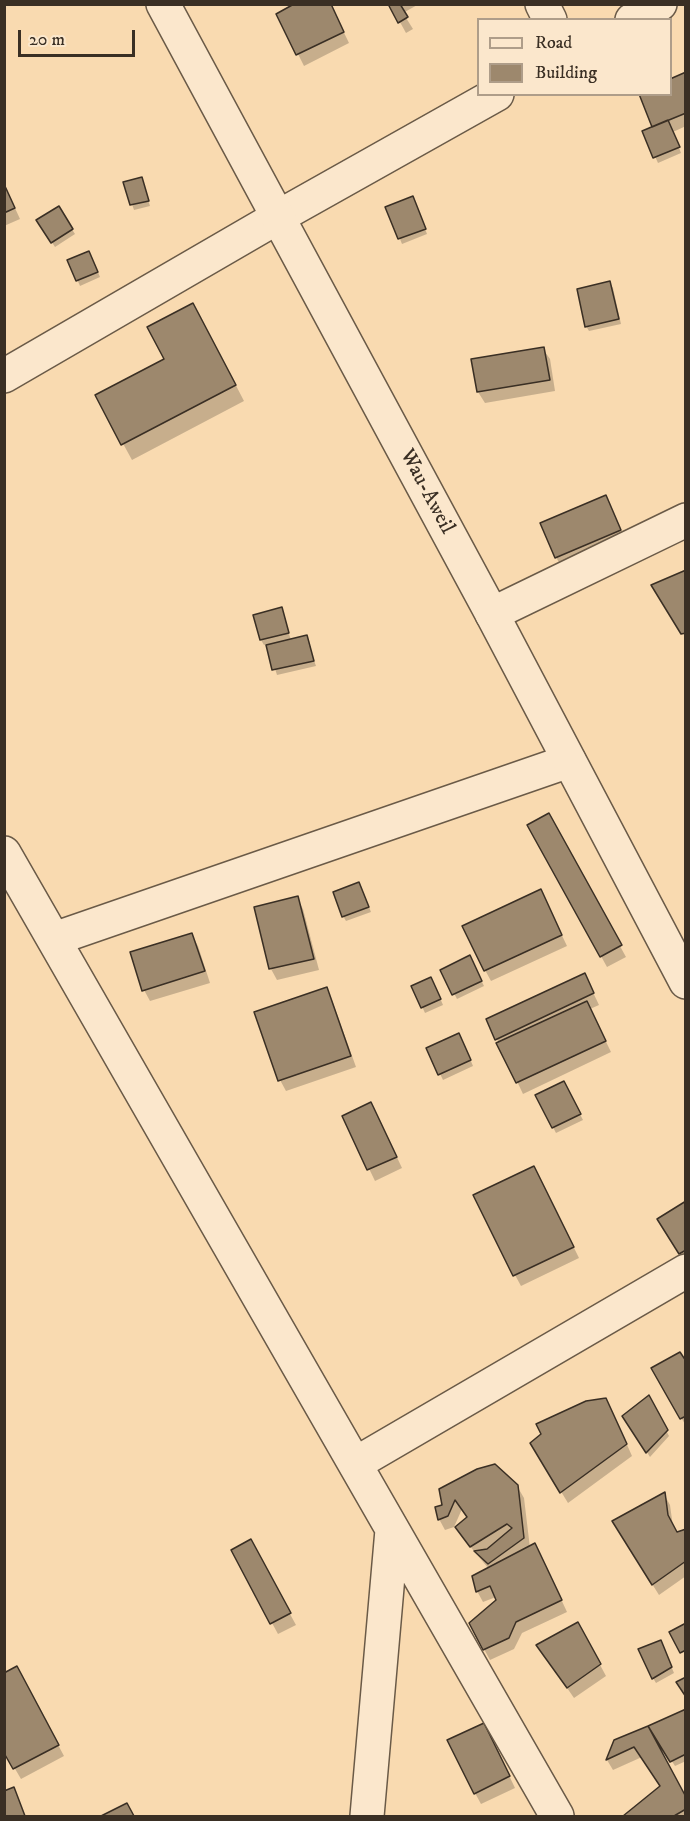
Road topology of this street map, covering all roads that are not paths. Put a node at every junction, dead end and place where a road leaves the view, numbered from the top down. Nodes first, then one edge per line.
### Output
1 (162, 4) edge
2 (542, 4) edge
3 (660, 4) edge
4 (549, 18) edge
5 (636, 18) edge
6 (493, 96) edge
7 (278, 216) junction
8 (4, 376) edge
9 (686, 519) edge
10 (492, 614) junction
11 (569, 760) junction
12 (4, 853) edge
13 (54, 939) junction
14 (686, 982) edge
15 (686, 1271) edge
16 (355, 1464) junction
17 (392, 1530) junction
18 (368, 1816) edge
19 (557, 1816) edge

1 - 7 street, Wau-Aweil
2 - 4 street
3 - 5 street
6 - 7 street
7 - 8 street
7 - 10 street, Wau-Aweil
9 - 10 street
10 - 11 street, Wau-Aweil
11 - 13 street
11 - 14 street, Wau-Aweil
12 - 13 street
13 - 16 street
15 - 16 street
16 - 17 street
17 - 18 street
17 - 19 street

